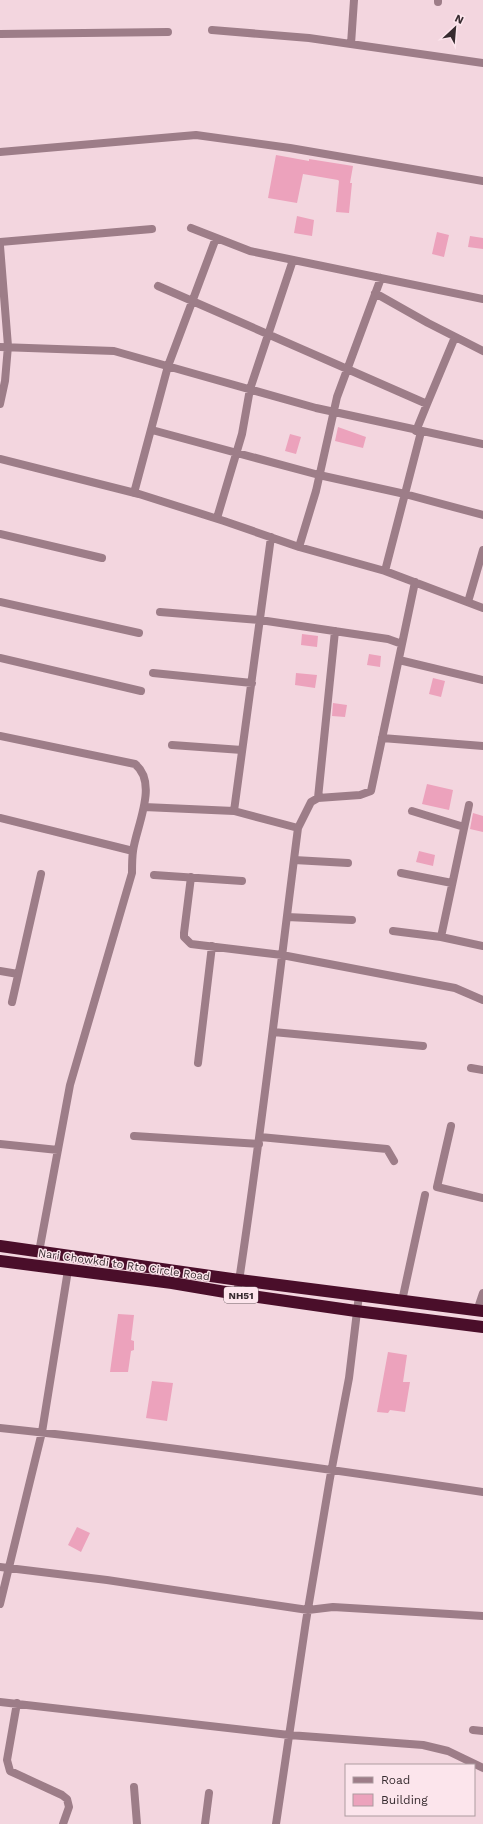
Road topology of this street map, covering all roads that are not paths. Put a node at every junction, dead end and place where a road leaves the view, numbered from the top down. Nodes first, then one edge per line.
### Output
1 (354, 0) edge
2 (212, 30) dead end
3 (168, 32) dead end
4 (0, 34) edge
5 (351, 44) junction
6 (483, 63) edge
7 (0, 152) edge
8 (483, 181) edge
9 (191, 228) dead end
10 (152, 229) dead end
11 (216, 238) junction
12 (0, 242) edge
13 (0, 246) edge
14 (293, 260) junction
15 (381, 278) junction
16 (158, 286) dead end
17 (375, 292) junction
18 (483, 299) edge
19 (193, 301) junction
20 (268, 334) junction
21 (455, 337) junction
22 (4, 346) edge
23 (483, 351) edge
24 (168, 366) junction
25 (348, 367) junction
26 (250, 389) junction
27 (0, 404) edge
28 (428, 404) junction
29 (333, 412) junction
30 (152, 430) junction
31 (418, 431) junction
32 (483, 444) edge
33 (236, 452) junction
34 (0, 459) edge
35 (319, 475) junction
36 (134, 493) junction
37 (405, 494) junction
38 (483, 515) edge
39 (216, 518) junction
40 (0, 534) edge
41 (271, 537) junction
42 (299, 547) junction
43 (483, 550) edge
44 (102, 558) dead end
45 (385, 571) junction
46 (415, 582) junction
47 (0, 602) edge
48 (468, 602) junction
49 (483, 608) edge
50 (160, 612) dead end
51 (260, 620) junction
52 (335, 631) junction
53 (139, 633) dead end
54 (402, 644) junction
55 (0, 658) edge
56 (399, 660) junction
57 (154, 673) dead end
58 (483, 680) edge
59 (252, 684) junction
60 (141, 691) dead end
61 (0, 736) edge
62 (382, 738) junction
63 (172, 745) dead end
64 (483, 746) edge
65 (242, 750) junction
66 (318, 798) junction
67 (469, 805) dead end
68 (144, 807) junction
69 (234, 811) junction
70 (412, 811) dead end
71 (0, 818) edge
72 (464, 827) junction
73 (298, 828) junction
74 (133, 851) junction
75 (294, 860) junction
76 (348, 863) dead end
77 (401, 873) dead end
78 (40, 874) dead end
79 (154, 875) dead end
80 (191, 878) junction
81 (242, 881) dead end
82 (452, 883) junction
83 (287, 917) junction
84 (352, 920) dead end
85 (393, 932) dead end
86 (441, 937) junction
87 (212, 946) junction
88 (483, 946) edge
89 (282, 956) junction
90 (0, 970) edge
91 (18, 974) junction
92 (483, 1000) edge
93 (12, 1002) dead end
94 (273, 1032) junction
95 (423, 1046) dead end
96 (198, 1062) dead end
97 (471, 1068) dead end
98 (483, 1070) edge
99 (451, 1126) dead end
100 (134, 1136) dead end
101 (259, 1140) junction
102 (0, 1144) edge
103 (58, 1150) junction
104 (394, 1160) dead end
105 (425, 1195) dead end
106 (483, 1198) edge
107 (0, 1246) edge
108 (40, 1252) junction
109 (0, 1261) edge
110 (68, 1270) junction
111 (239, 1280) junction
112 (483, 1293) edge
113 (237, 1294) junction
114 (359, 1296) junction
115 (402, 1301) junction
116 (356, 1311) junction
117 (480, 1311) edge
118 (483, 1327) edge
119 (0, 1428) edge
120 (42, 1432) junction
121 (332, 1470) junction
122 (483, 1492) edge
123 (0, 1567) edge
124 (10, 1568) junction
125 (0, 1604) edge
126 (308, 1610) junction
127 (483, 1616) edge
128 (0, 1702) edge
129 (17, 1703) junction
130 (474, 1730) dead end
131 (483, 1731) edge
132 (289, 1735) junction
133 (483, 1768) edge
134 (134, 1786) dead end
135 (210, 1793) dead end
136 (63, 1824) edge
137 (137, 1824) edge
138 (205, 1824) edge
139 (276, 1824) edge

1 - 5 street
2 - 5 street
3 - 4 street
5 - 6 street
7 - 8 street
9 - 11 street
10 - 12 street
11 - 14 street
11 - 19 street
13 - 22 street
14 - 15 street
14 - 20 street
15 - 17 street
15 - 18 street
16 - 19 street
17 - 21 street
17 - 25 street
19 - 20 street
19 - 24 street
20 - 25 street
20 - 26 street
21 - 23 street
21 - 28 street
22 - 24 street
22 - 27 street
24 - 26 street
24 - 30 street
25 - 28 street
25 - 29 street
26 - 29 street
26 - 33 street
28 - 31 street
29 - 31 street
29 - 35 street
30 - 33 street
30 - 36 street
31 - 32 street
31 - 37 street
33 - 35 street
33 - 39 street
34 - 36 street
35 - 37 street
35 - 42 street
36 - 39 street
37 - 38 street
37 - 45 street
39 - 41 street
40 - 44 street
41 - 42 street
41 - 51 street
42 - 45 street
43 - 48 street
45 - 46 street
46 - 48 street
46 - 54 street
47 - 53 street
48 - 49 street
50 - 51 street
51 - 52 street
51 - 59 street
52 - 54 street
52 - 66 street
54 - 56 street
55 - 60 street
56 - 58 street
56 - 62 street
57 - 59 street
59 - 65 street
61 - 68 street
62 - 64 street
62 - 66 street
63 - 65 street
65 - 69 street
66 - 73 street
67 - 72 street
68 - 69 street
68 - 74 street
69 - 73 street
70 - 72 street
71 - 74 street
72 - 82 street
73 - 75 street
74 - 103 street
75 - 76 street
75 - 83 street
77 - 82 street
78 - 91 street
79 - 80 street
80 - 81 street
80 - 87 street
82 - 86 street
83 - 84 street
83 - 89 street
85 - 86 street
86 - 88 street
87 - 89 street
87 - 96 street
89 - 92 street
89 - 94 street
90 - 91 street
91 - 93 street
94 - 95 street
94 - 101 street
97 - 98 street
99 - 106 street
100 - 101 street
101 - 104 street
101 - 111 street
102 - 103 street
103 - 108 street
105 - 115 street
107 - 108 highway, NH51
108 - 111 highway, NH51
109 - 110 highway, Nari Chowkdi to Rto Circle Road / NH51
110 - 113 highway, Nari Chowkdi to Rto Circle Road / NH51
110 - 120 street
111 - 113 street
111 - 114 highway, NH51
112 - 117 street
113 - 116 highway, Nari Chowkdi to Rto Circle Road / NH51
114 - 115 highway, NH51
114 - 116 street
115 - 117 highway, NH51
116 - 118 highway, Nari Chowkdi to Rto Circle Road / NH51
116 - 121 street
119 - 120 street
120 - 121 street
120 - 124 street
121 - 122 street
121 - 126 street
123 - 124 street
124 - 125 street
124 - 126 street
126 - 127 street
126 - 132 street
128 - 129 street
129 - 132 street
129 - 136 street
130 - 131 street
132 - 133 street
132 - 139 street
134 - 137 street
135 - 138 street

